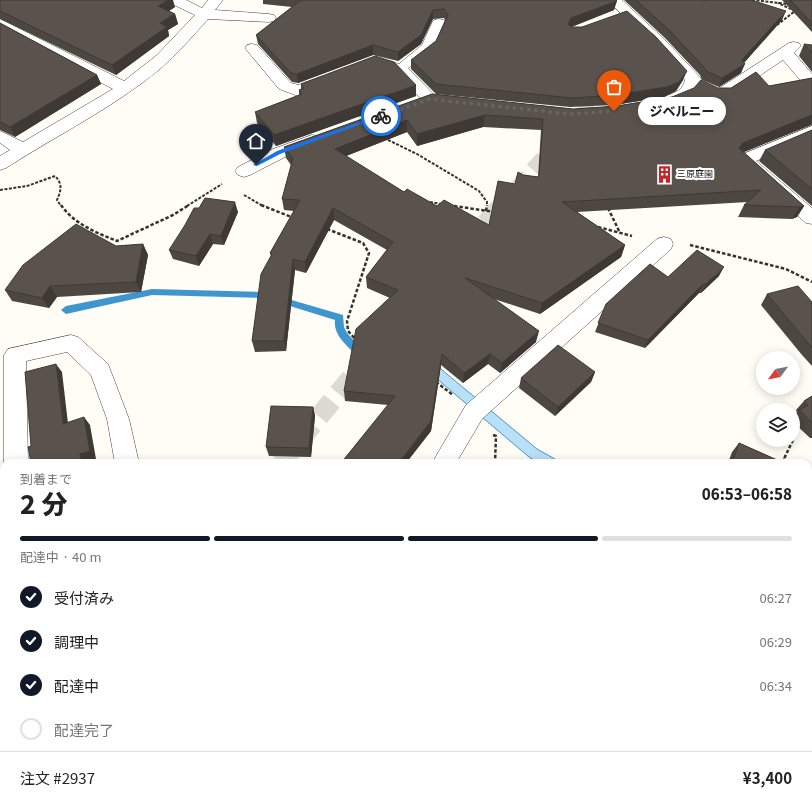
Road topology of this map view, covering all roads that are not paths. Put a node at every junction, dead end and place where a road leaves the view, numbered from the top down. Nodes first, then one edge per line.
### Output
1 (175, 0) edge
2 (216, 0) edge
3 (614, 0) edge
4 (204, 14) junction
5 (269, 18) dead end
6 (0, 23) edge
7 (439, 23) edge
8 (7, 34) edge
9 (252, 48) dead end
10 (374, 62) edge
11 (400, 69) junction
12 (340, 75) edge
13 (692, 82) junction
14 (812, 84) edge
15 (124, 88) junction
16 (431, 101) edge
17 (648, 106) edge
18 (812, 131) edge
19 (330, 133) edge
20 (0, 136) edge
21 (22, 150) junction
22 (0, 164) edge
23 (244, 171) road end
24 (812, 218) edge
25 (664, 244) road end
26 (7, 353) edge
27 (16, 459) edge
28 (126, 459) edge
29 (446, 459) edge

1 - 4 street
2 - 4 street
3 - 13 street
4 - 5 street
4 - 15 street
6 - 8 street
7 - 11 street
8 - 15 street
9 - 12 street
10 - 11 street
11 - 16 street
13 - 14 street
13 - 17 street
15 - 21 street
18 - 24 street
19 - 23 street
20 - 21 street
21 - 22 street
25 - 29 street
26 - 27 street
26 - 28 street

